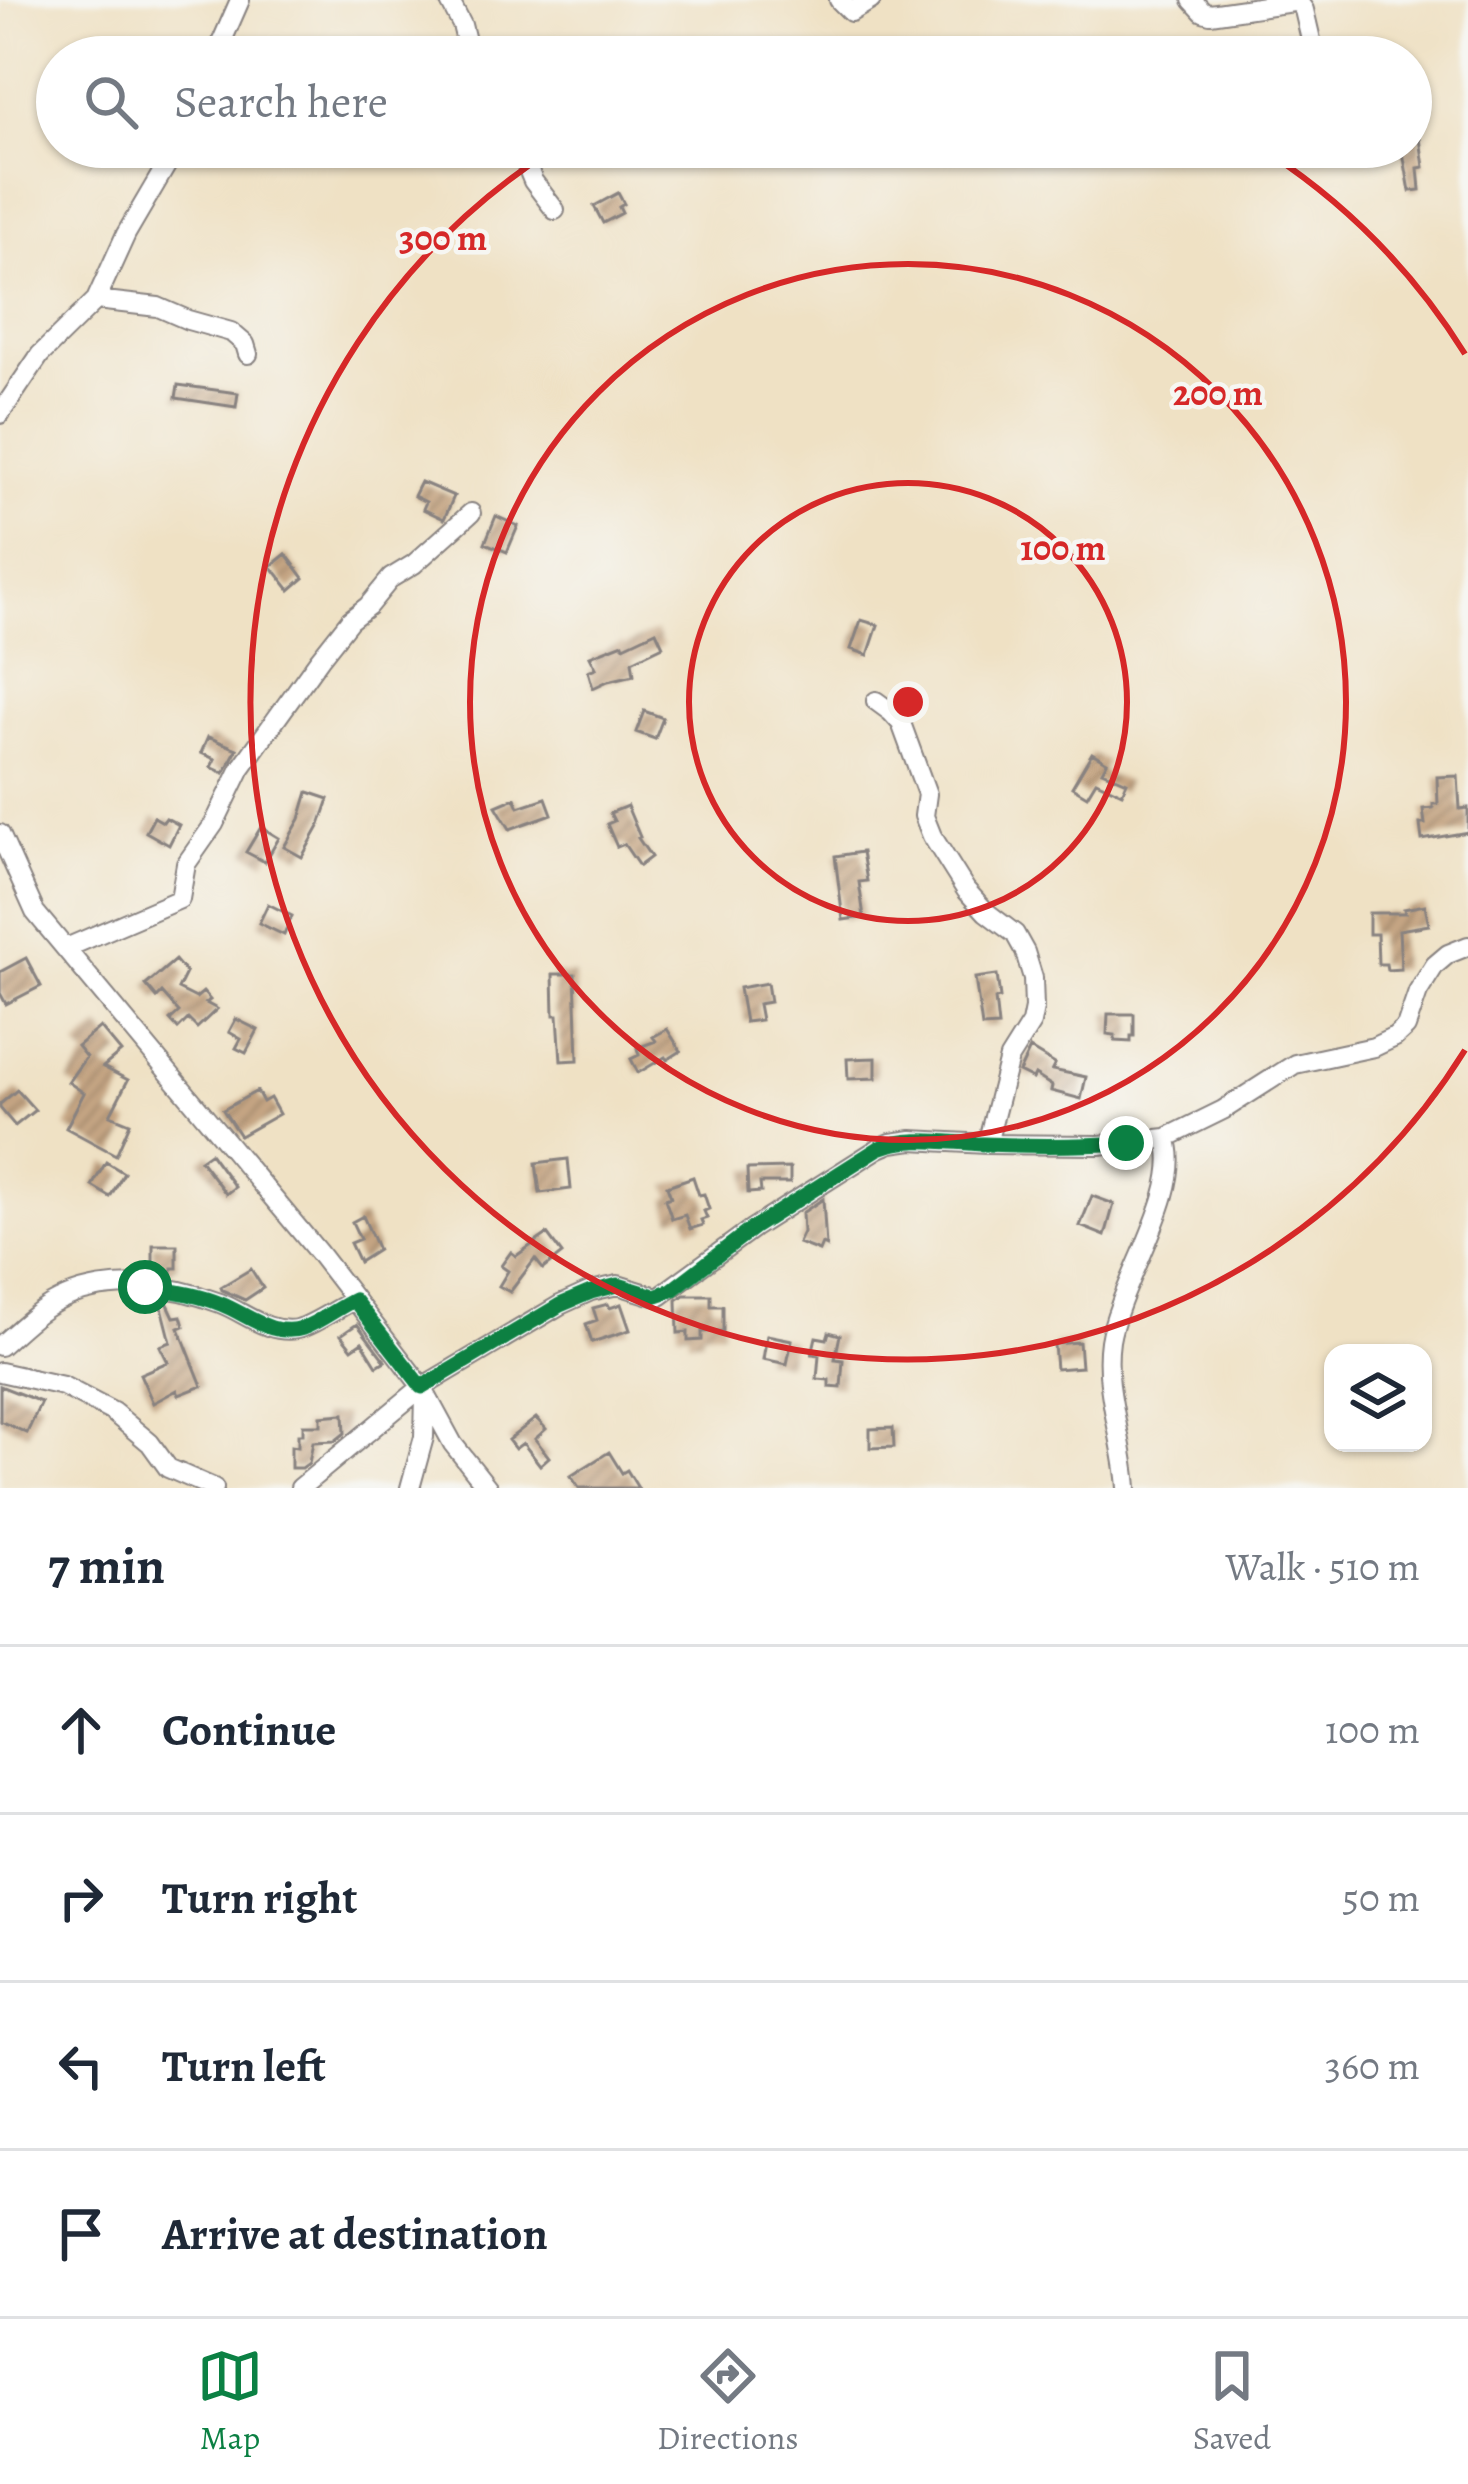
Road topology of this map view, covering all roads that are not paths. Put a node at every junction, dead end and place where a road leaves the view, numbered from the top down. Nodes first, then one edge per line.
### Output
1 (240, 0) edge
2 (449, 0) edge
3 (839, 0) edge
4 (871, 0) edge
5 (1192, 0) edge
6 (224, 36) edge
7 (463, 36) edge
8 (1310, 36) edge
9 (165, 168) edge
10 (528, 168) edge
11 (555, 210) dead end
12 (96, 300) junction
13 (248, 354) dead end
14 (0, 414) edge
15 (471, 513) dead end
16 (876, 701) dead end
17 (0, 834) edge
18 (1468, 946) edge
19 (66, 948) junction
20 (1166, 1138) junction
21 (987, 1144) junction
22 (354, 1300) junction
23 (0, 1346) edge
24 (0, 1372) edge
25 (423, 1389) junction
26 (214, 1488) edge
27 (300, 1488) edge
28 (410, 1488) edge
29 (488, 1488) edge
30 (1127, 1488) edge

1 - 6 street
2 - 7 street
3 - 4 street
5 - 8 street
9 - 12 street
10 - 11 street
12 - 13 street
12 - 14 street
15 - 19 street
16 - 21 street
17 - 19 street
18 - 20 street
19 - 22 street
20 - 21 street
20 - 30 street
21 - 25 street
22 - 23 street
22 - 25 street
24 - 26 street
25 - 27 street
25 - 28 street
25 - 29 street

